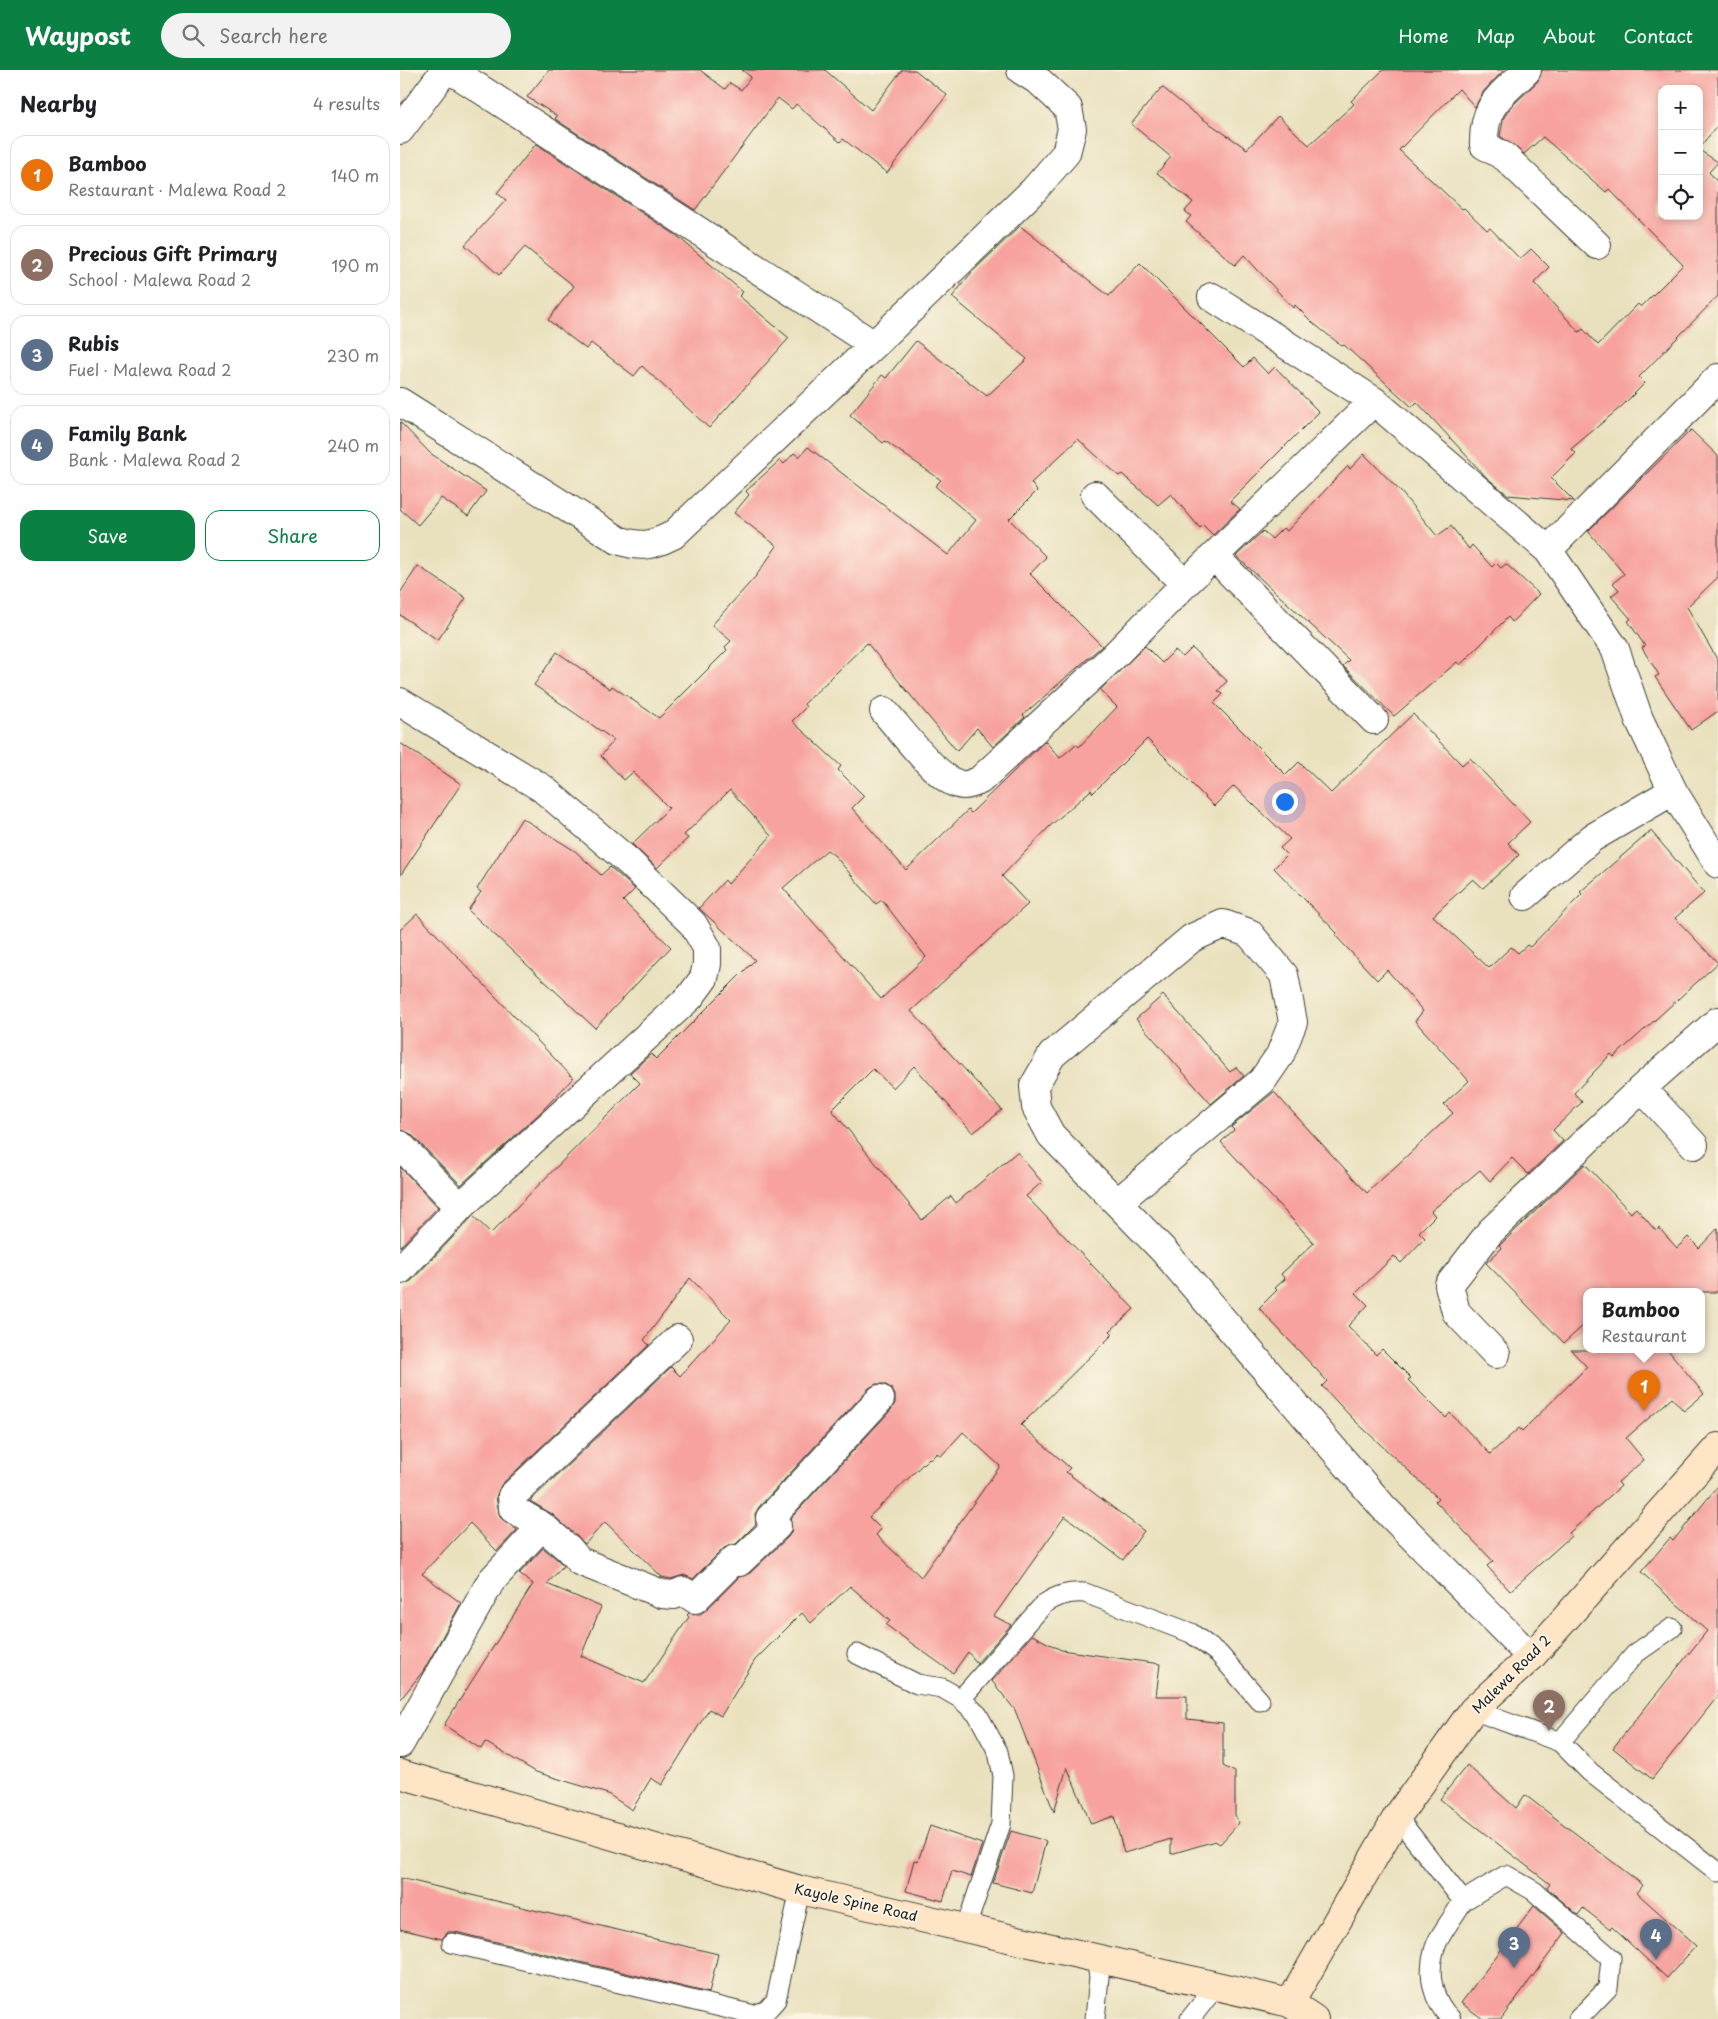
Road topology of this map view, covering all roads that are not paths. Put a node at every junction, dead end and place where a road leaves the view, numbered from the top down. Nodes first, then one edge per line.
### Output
1 (445, 70) edge
2 (451, 70) edge
3 (1021, 70) edge
4 (1527, 70) edge
5 (400, 130) edge
6 (1597, 245) dead end
7 (1212, 296) dead end
8 (874, 345) junction
9 (1718, 378) edge
10 (1374, 401) junction
11 (400, 402) edge
12 (1095, 495) dead end
13 (1548, 550) junction
14 (1214, 556) junction
15 (1185, 584) junction
16 (400, 702) edge
17 (884, 711) dead end
18 (1374, 720) dead end
19 (1673, 791) junction
20 (1718, 864) edge
21 (1525, 896) dead end
22 (1718, 1021) edge
23 (1642, 1088) junction
24 (400, 1145) edge
25 (1694, 1145) dead end
26 (1118, 1202) junction
27 (460, 1207) junction
28 (400, 1270) edge
29 (678, 1339) dead end
30 (1496, 1354) dead end
31 (880, 1399) dead end
32 (1718, 1447) edge
33 (542, 1526) junction
34 (1672, 1628) dead end
35 (857, 1654) dead end
36 (1530, 1657) junction
37 (961, 1699) junction
38 (1260, 1701) dead end
39 (1473, 1710) junction
40 (1560, 1742) junction
41 (400, 1744) edge
42 (400, 1774) edge
43 (1397, 1817) junction
44 (1718, 1872) edge
45 (800, 1890) junction
46 (1464, 1901) junction
47 (966, 1927) junction
48 (452, 1943) dead end
49 (1096, 1958) junction
50 (1216, 1986) junction
51 (1290, 2004) junction
52 (1095, 2019) edge
53 (1190, 2019) edge
54 (1314, 2019) edge
55 (1451, 2019) edge
56 (1578, 2019) edge

1 - 5 street
2 - 8 street
3 - 8 street
4 - 6 street
7 - 10 street
8 - 11 street
9 - 13 street
10 - 13 street
10 - 14 street
12 - 15 street
13 - 19 street
14 - 15 street
14 - 18 street
15 - 17 street
16 - 27 street
19 - 20 street
19 - 21 street
22 - 23 street
23 - 25 street
23 - 30 street
24 - 27 street
26 - 26 street
26 - 36 street
27 - 28 street
29 - 33 street
31 - 33 street
32 - 36 main road, Malewa Road 2
33 - 41 street
34 - 40 lane
35 - 37 lane
36 - 39 main road, Malewa Road 2
37 - 38 lane
37 - 47 lane
39 - 40 lane
39 - 43 main road, Malewa Road 2
40 - 44 lane
42 - 45 main road, Kayole Spine Road
43 - 46 lane
43 - 51 main road, Malewa Road 2
45 - 47 main road, Kayole Spine Road
45 - 48 lane
46 - 55 lane
46 - 56 lane
47 - 49 main road, Kayole Spine Road
49 - 50 main road, Kayole Spine Road
49 - 52 lane
50 - 51 main road, Kayole Spine Road
50 - 53 lane
51 - 54 main road, Kayole Spine Road

